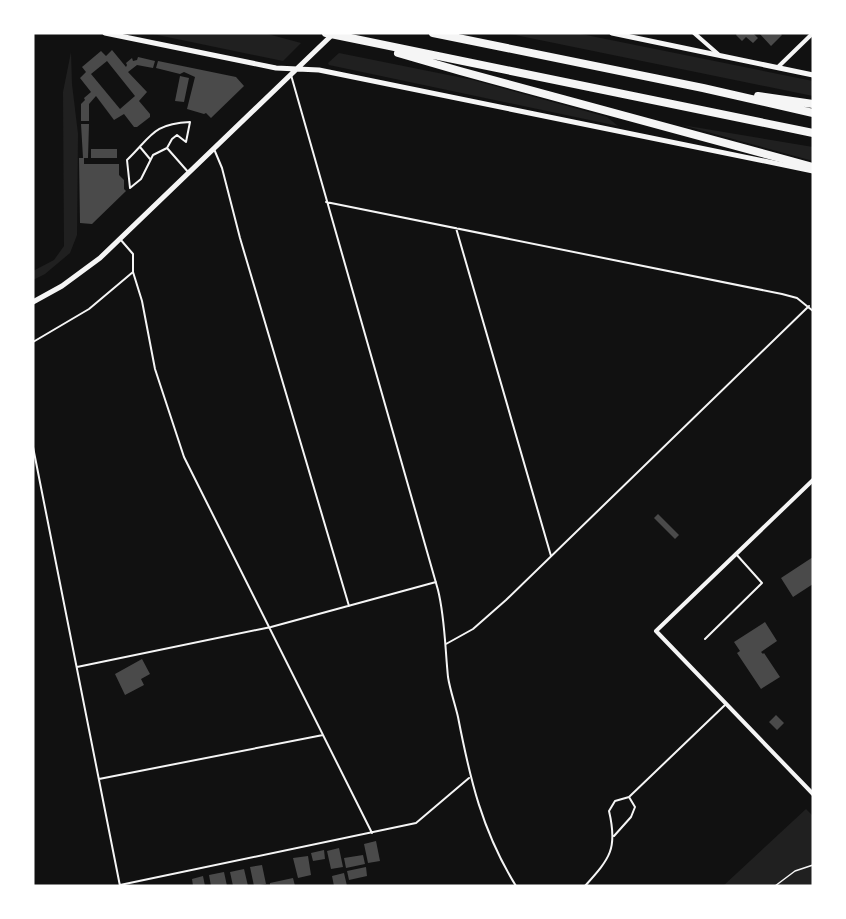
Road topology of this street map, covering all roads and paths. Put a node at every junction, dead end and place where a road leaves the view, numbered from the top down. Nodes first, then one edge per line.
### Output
1 (105, 33) edge
2 (326, 33) edge
3 (335, 33) edge
4 (433, 33) edge
5 (612, 33) edge
6 (694, 33) edge
7 (813, 33) edge
8 (353, 39) junction
9 (718, 55) junction
10 (778, 68) junction
11 (297, 69) junction
12 (291, 75) junction
13 (813, 75) edge
14 (703, 88) junction
15 (813, 104) edge
16 (813, 113) edge
17 (813, 133) edge
18 (140, 147) junction
19 (167, 148) junction
20 (214, 149) junction
21 (151, 159) junction
22 (813, 167) edge
23 (813, 171) edge
24 (189, 173) junction
25 (326, 202) junction
26 (456, 228) junction
27 (120, 239) junction
28 (133, 272) junction
29 (33, 302) edge
30 (809, 306) junction
31 (813, 310) edge
32 (33, 342) edge
33 (33, 447) edge
34 (813, 480) edge
35 (736, 554) junction
36 (551, 556) junction
37 (436, 582) junction
38 (349, 606) junction
39 (271, 627) junction
40 (705, 639) dead end
41 (446, 644) junction
42 (77, 667) junction
43 (726, 704) junction
44 (324, 734) junction
45 (470, 778) junction
46 (99, 779) junction
47 (813, 794) edge
48 (629, 797) junction
49 (372, 832) junction
50 (614, 836) junction
51 (813, 865) edge
52 (120, 886) edge
53 (516, 886) edge
54 (585, 886) edge
55 (775, 886) edge

1 - 11 street
2 - 8 highway
3 - 11 street
4 - 14 highway
5 - 9 street
6 - 9 street
7 - 10 street
8 - 17 highway
8 - 22 highway
9 - 10 street
10 - 13 street
11 - 12 street
11 - 23 street
12 - 20 street
12 - 25 lane
14 - 15 highway
14 - 16 highway
18 - 19 lane
18 - 21 lane
18 - 21 lane
19 - 21 lane
19 - 24 lane
20 - 24 street
20 - 38 lane
24 - 27 street
25 - 26 lane
25 - 37 lane
26 - 30 lane
26 - 36 lane
27 - 28 lane
27 - 29 street
28 - 32 lane
28 - 39 lane
30 - 31 lane
30 - 36 lane
33 - 42 lane
34 - 35 street
35 - 40 lane
35 - 43 street
36 - 41 lane
37 - 38 lane
37 - 41 lane
38 - 39 lane
39 - 42 lane
39 - 44 lane
41 - 45 lane
42 - 46 lane
43 - 47 street
43 - 48 lane
44 - 46 lane
44 - 49 lane
45 - 49 lane
45 - 53 lane
46 - 52 lane
48 - 50 lane
48 - 50 lane
49 - 52 lane
50 - 54 lane
51 - 55 path

